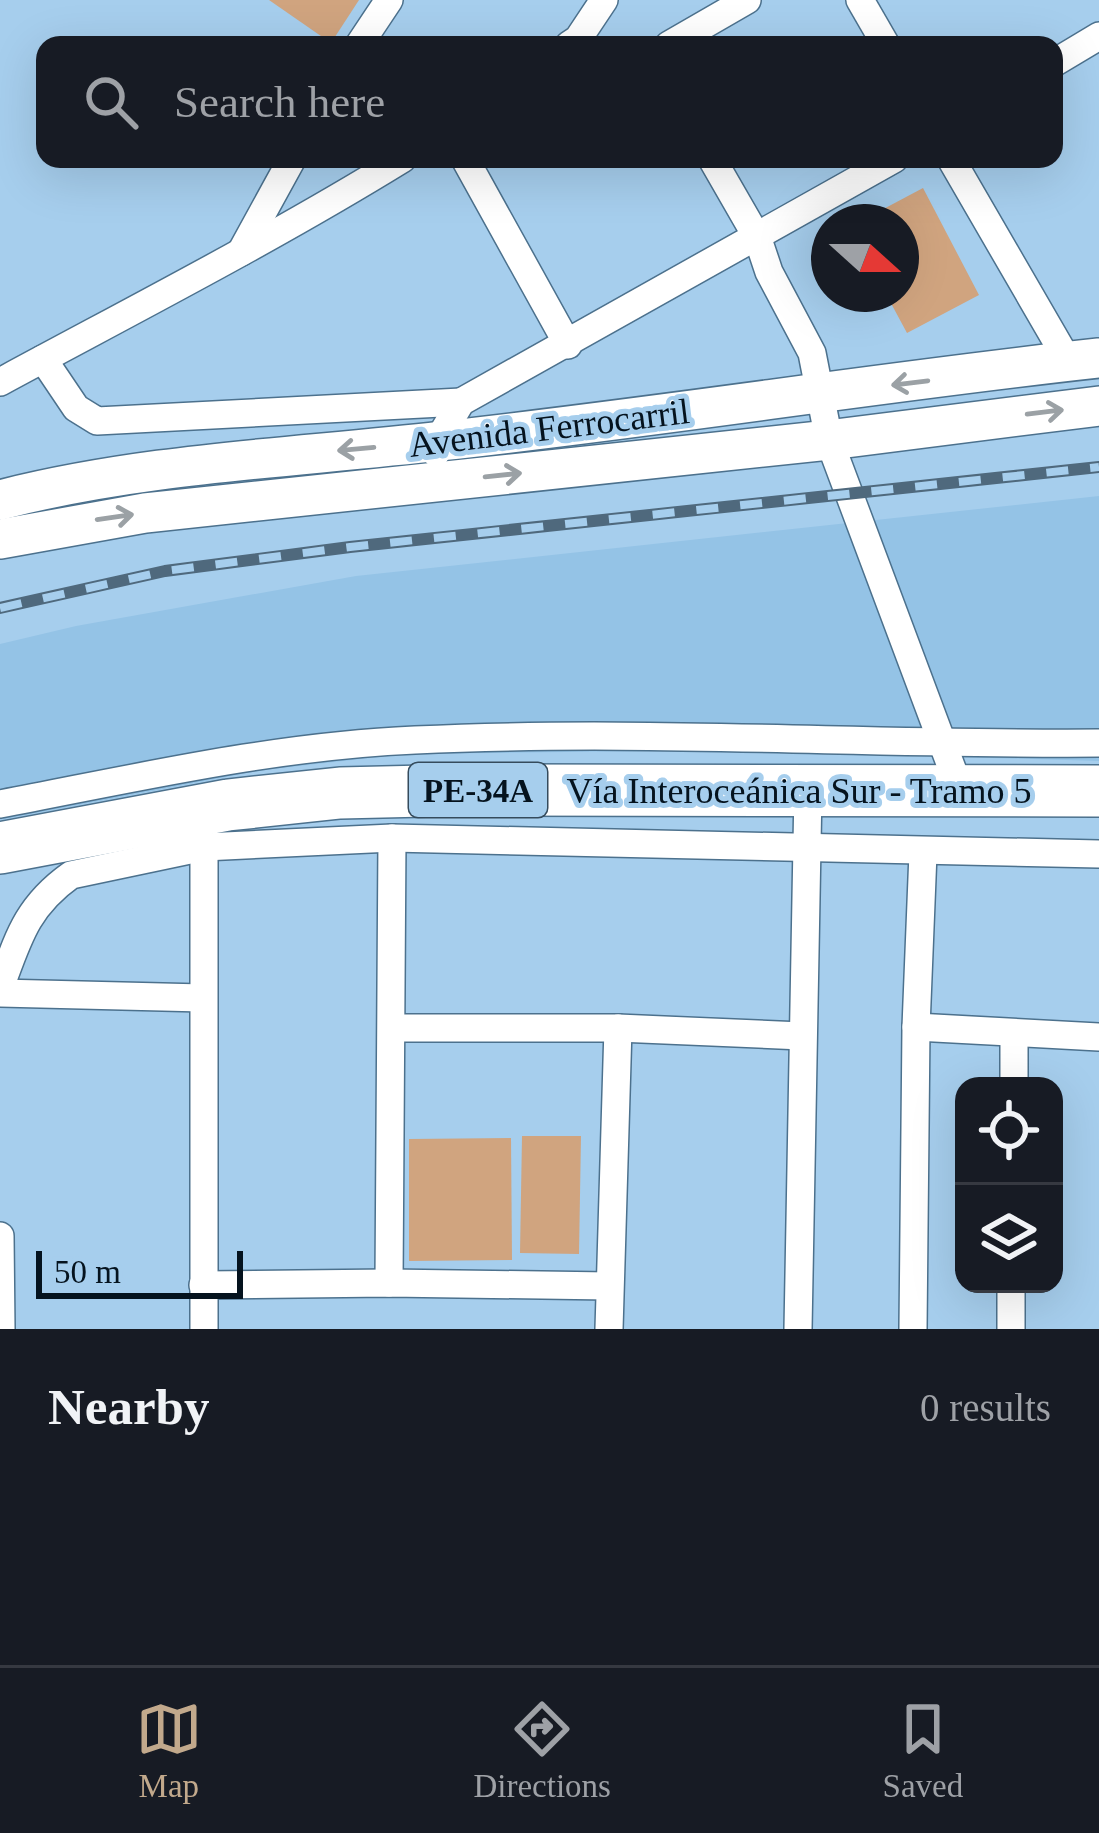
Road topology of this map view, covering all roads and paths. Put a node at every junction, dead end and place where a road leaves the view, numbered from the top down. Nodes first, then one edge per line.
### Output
1 (389, 0) edge
2 (604, 0) edge
3 (747, 0) edge
4 (860, 0) edge
5 (365, 36) edge
6 (587, 36) edge
7 (685, 36) edge
8 (881, 36) edge
9 (1099, 36) edge
10 (1063, 58) edge
11 (287, 168) edge
12 (387, 168) edge
13 (470, 168) edge
14 (717, 168) edge
15 (879, 168) edge
16 (957, 168) edge
17 (758, 238) junction
18 (241, 252) junction
19 (568, 344) junction
20 (43, 358) junction
21 (1084, 359) edge
22 (0, 382) edge
23 (822, 394) junction
24 (461, 402) junction
25 (1099, 406) edge
26 (829, 440) junction
27 (437, 442) junction
28 (434, 483) junction
29 (0, 500) edge
30 (0, 538) edge
31 (1099, 743) edge
32 (952, 767) junction
33 (808, 790) junction
34 (1099, 791) edge
35 (0, 804) edge
36 (392, 838) junction
37 (806, 846) junction
38 (204, 847) junction
39 (0, 848) edge
40 (923, 853) junction
41 (1099, 854) edge
42 (0, 991) edge
43 (203, 998) junction
44 (916, 1027) junction
45 (392, 1028) junction
46 (617, 1028) junction
47 (1014, 1035) junction
48 (802, 1036) junction
49 (1099, 1036) edge
50 (1014, 1077) edge
51 (0, 1236) edge
52 (389, 1282) junction
53 (203, 1285) junction
54 (609, 1286) junction
55 (1012, 1293) edge
56 (1, 1329) edge
57 (203, 1329) edge
58 (609, 1329) edge
59 (798, 1329) edge
60 (913, 1329) edge
61 (1011, 1329) edge

1 - 5 street
2 - 6 street
3 - 7 street
4 - 8 street
9 - 10 street
11 - 18 street
12 - 18 street
13 - 19 street
14 - 17 street
15 - 17 street
16 - 21 street
17 - 19 street
17 - 23 street
18 - 20 street
19 - 24 street
20 - 22 street
20 - 24 street
21 -> 23 main road, Avenida Ferrocarril
23 - 26 street
23 - 27 main road, Avenida Ferrocarril
24 - 27 street
26 -> 25 main road, Avenida Ferrocarril
28 -> 26 main road, Avenida Ferrocarril
26 - 32 street
27 - 28 street
27 -> 29 main road, Avenida Ferrocarril
30 -> 28 main road, Avenida Ferrocarril
31 - 32 street
32 - 33 highway, Vía Interoceánica Sur - Tramo 5 / PE-34A
32 - 34 highway, Vía Interoceánica Sur - Tramo 5 / PE-34A
32 - 35 street
33 - 37 street
33 - 39 highway, Vía Interoceánica Sur - Tramo 5 / PE-34A
36 - 37 street
36 - 38 street
36 - 45 street
37 - 40 street
37 - 48 street
38 - 42 street
38 - 43 street
40 - 41 street
40 - 44 street
42 - 43 street
43 - 53 street
44 - 47 street
44 - 60 street
45 - 46 street
45 - 52 street
46 - 48 street
46 - 54 street
47 - 49 street
47 - 50 street
48 - 59 street
51 - 56 street
52 - 53 street
52 - 54 street
53 - 57 street
54 - 58 street
55 - 61 street

